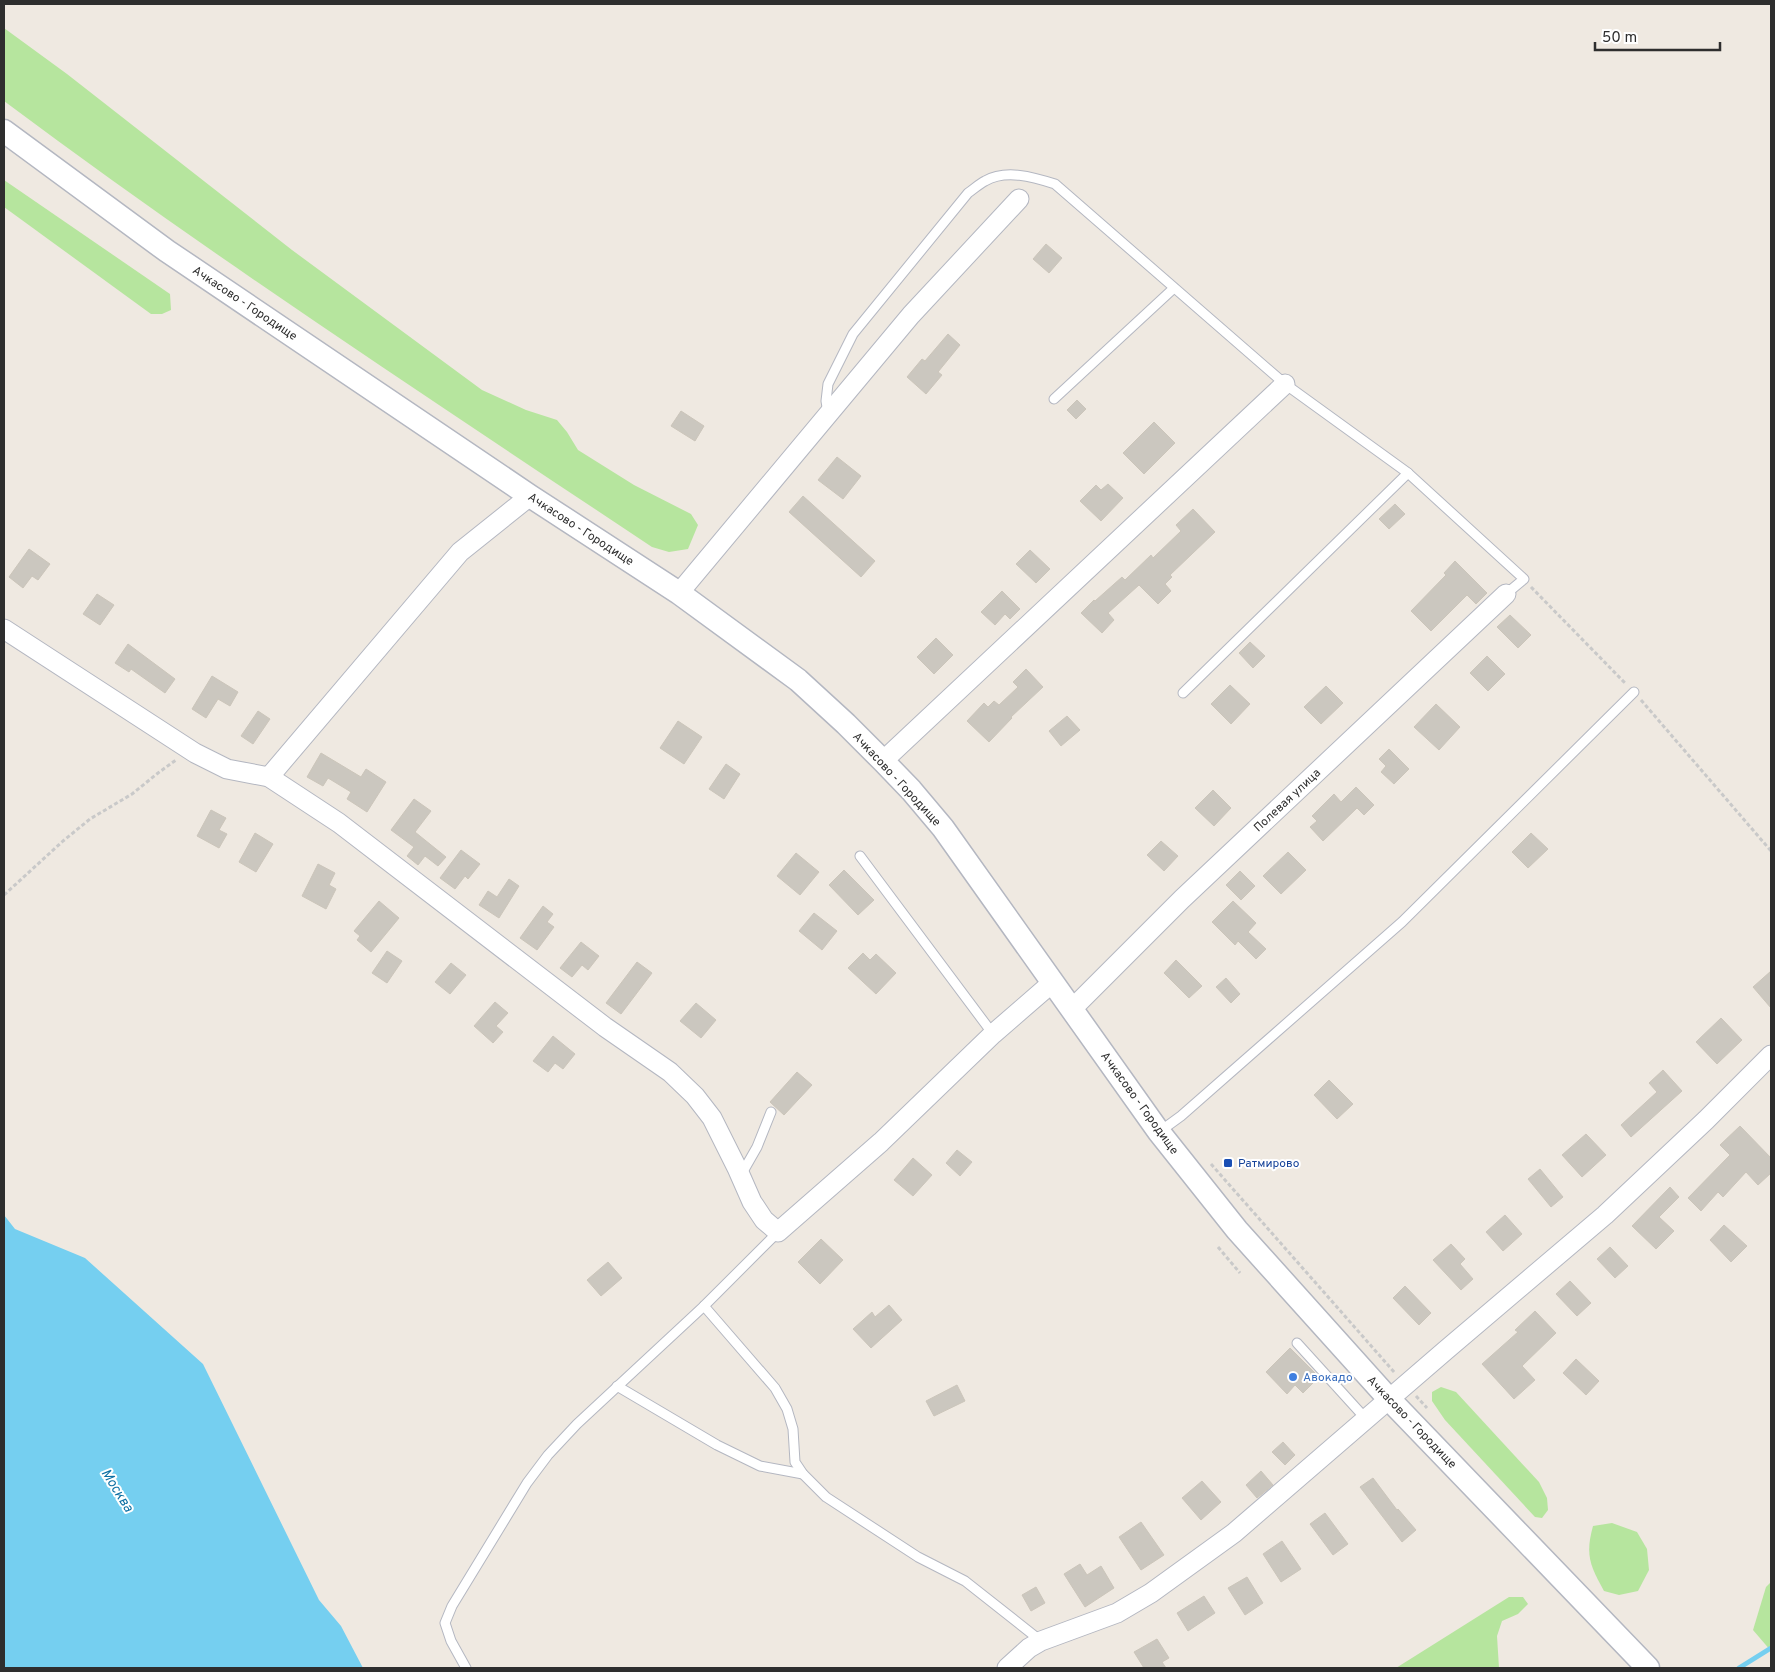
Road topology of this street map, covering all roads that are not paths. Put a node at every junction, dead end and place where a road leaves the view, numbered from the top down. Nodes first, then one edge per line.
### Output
1 (4, 131) edge
2 (1019, 199) dead end
3 (1174, 288) junction
4 (1285, 384) junction
5 (1054, 399) dead end
6 (828, 414) junction
7 (1408, 473) junction
8 (530, 496) junction
9 (678, 593) junction
10 (1506, 594) joint
11 (4, 629) edge
12 (1634, 692) road end
13 (1183, 693) dead end
14 (883, 761) junction
15 (270, 777) junction
16 (860, 856) dead end
17 (1053, 982) junction
18 (1072, 1009) junction
19 (993, 1034) junction
20 (1771, 1054) edge
21 (771, 1112) dead end
22 (1159, 1132) junction
23 (741, 1176) junction
24 (778, 1232) junction
25 (704, 1306) junction
26 (1297, 1343) dead end
27 (617, 1386) junction
28 (1398, 1392) junction
29 (1366, 1419) junction
30 (804, 1474) junction
31 (1041, 1641) junction
32 (466, 1668) edge
33 (1007, 1668) edge
34 (1648, 1668) edge

1 - 8 street, Ачкасово - Городище
2 - 6 street
3 - 4 lane
3 - 5 lane
3 - 6 lane
4 - 7 lane
4 - 14 street
6 - 9 street
7 - 10 lane
7 - 13 lane
8 - 9 street, Ачкасово - Городище
8 - 15 street
9 - 14 street, Ачкасово - Городище
10 - 18 street, Полевая улица
11 - 15 street
12 - 22 lane
14 - 17 street, Ачкасово - Городище
15 - 23 street
16 - 19 lane
17 - 18 street, Ачкасово - Городище
17 - 19 street
18 - 22 street, Ачкасово - Городище
19 - 24 street
20 - 28 street
21 - 23 lane
22 - 28 street, Ачкасово - Городище
23 - 24 street
24 - 25 lane
25 - 27 lane
25 - 30 lane
26 - 29 lane
27 - 30 lane
27 - 32 lane
28 - 29 street
28 - 34 street, Ачкасово - Городище
29 - 31 street
30 - 31 lane
31 - 33 street

